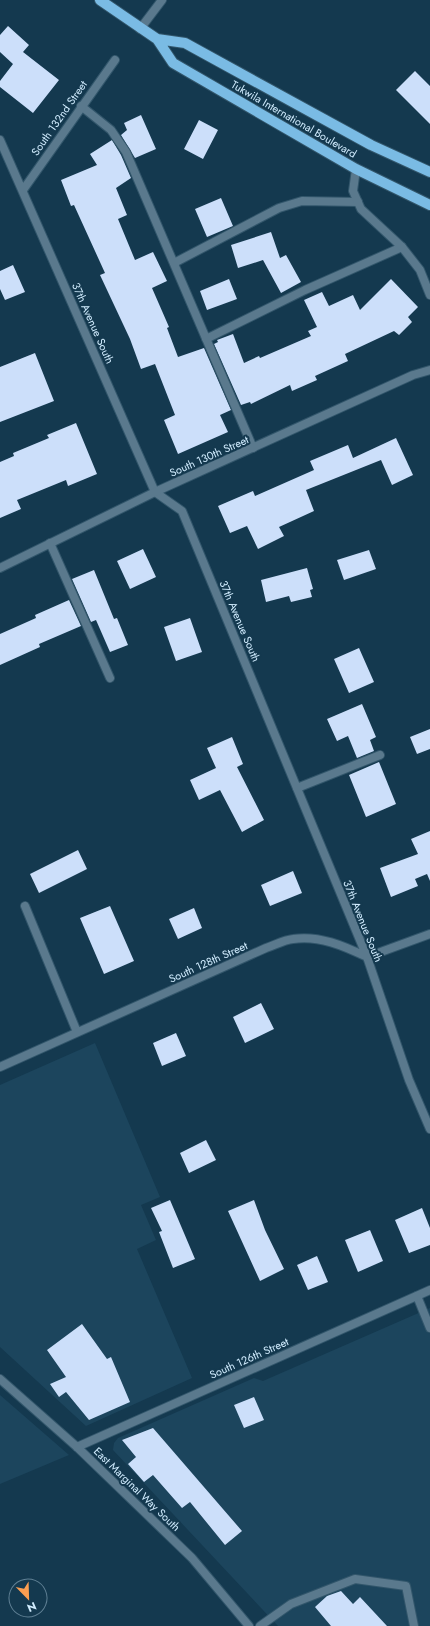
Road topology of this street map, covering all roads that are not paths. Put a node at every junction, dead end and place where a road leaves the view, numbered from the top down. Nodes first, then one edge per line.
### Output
1 (100, 0) edge
2 (162, 0) edge
3 (140, 29) junction
4 (157, 39) junction
5 (115, 60) dead end
6 (81, 106) junction
7 (0, 140) edge
8 (356, 169) junction
9 (430, 172) edge
10 (23, 190) junction
11 (358, 202) junction
12 (430, 205) edge
13 (402, 247) junction
14 (174, 263) junction
15 (430, 294) edge
16 (206, 338) junction
17 (430, 370) edge
18 (253, 448) junction
19 (155, 492) junction
20 (50, 543) junction
21 (0, 568) edge
22 (110, 678) dead end
23 (380, 756) dead end
24 (297, 788) junction
25 (25, 906) dead end
26 (430, 934) edge
27 (367, 957) junction
28 (78, 1032) junction
29 (0, 1067) edge
30 (430, 1128) edge
31 (430, 1290) edge
32 (416, 1296) junction
33 (430, 1328) edge
34 (0, 1379) edge
35 (77, 1447) junction
36 (249, 1626) edge
37 (260, 1626) edge
38 (414, 1626) edge

1 - 3 main road, Tukwila International Boulevard
2 - 3 street
3 - 4 main road, Tukwila International Boulevard
4 - 8 main road, Tukwila International Boulevard
4 - 9 main road, Tukwila International Boulevard
5 - 6 street, South 132nd Street
6 - 10 street, South 132nd Street
6 - 14 street
7 - 10 street, 37th Avenue South
8 - 11 street
8 - 12 main road, Tukwila International Boulevard
10 - 19 street, 37th Avenue South
11 - 13 street
11 - 14 street
13 - 15 street
13 - 16 street
14 - 16 street
16 - 18 street
17 - 18 street, South 130th Street
18 - 19 street, South 130th Street
19 - 20 street, South 130th Street
19 - 24 street, 37th Avenue South
20 - 21 street, South 130th Street
20 - 22 street
23 - 24 street
24 - 27 street, 37th Avenue South
25 - 28 street
26 - 27 street
27 - 28 street, South 128th Street
27 - 30 street, 37th Avenue South
28 - 29 street, South 128th Street
31 - 32 street, South 126th Street
32 - 33 street
32 - 35 street, South 126th Street
34 - 35 street, East Marginal Way South
35 - 36 street, East Marginal Way South
37 - 38 street

